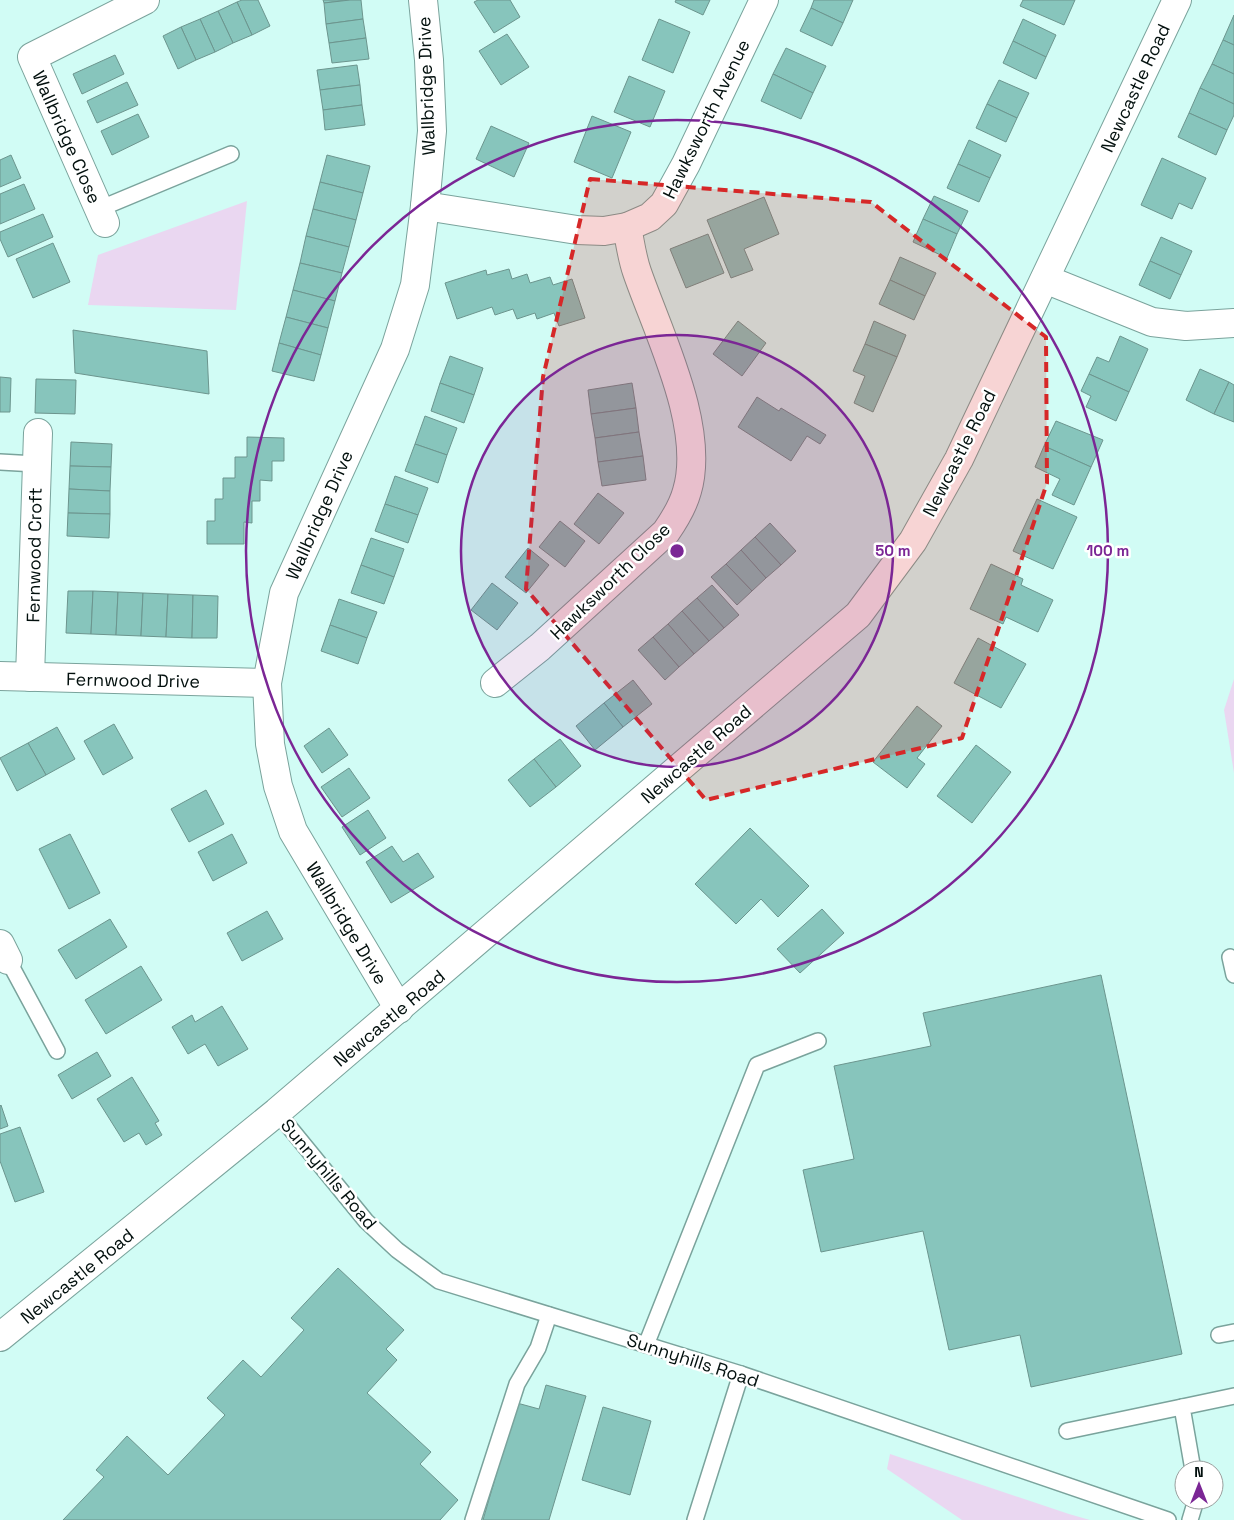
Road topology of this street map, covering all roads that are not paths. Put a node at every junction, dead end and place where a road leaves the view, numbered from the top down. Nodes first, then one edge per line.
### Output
1 (145, 0) edge
2 (423, 0) edge
3 (764, 0) edge
4 (1177, 0) edge
5 (230, 154) dead end
6 (425, 206) junction
7 (102, 216) joint
8 (627, 227) junction
9 (1045, 279) junction
10 (1234, 323) edge
11 (38, 433) dead end
12 (0, 462) edge
13 (36, 464) junction
14 (0, 676) edge
15 (30, 677) junction
16 (267, 683) junction
17 (495, 683) dead end
18 (4, 952) edge
19 (1230, 957) dead end
20 (1234, 975) edge
21 (399, 1009) junction
22 (818, 1041) dead end
23 (57, 1050) dead end
24 (277, 1112) junction
25 (549, 1315) junction
26 (0, 1336) edge
27 (646, 1344) junction
28 (741, 1374) junction
29 (1234, 1396) edge
30 (1182, 1407) junction
31 (1067, 1431) dead end
32 (1191, 1460) edge
33 (474, 1520) edge
34 (695, 1520) edge
35 (1168, 1520) edge

1 - 7 main road, Wallbridge Close
2 - 6 main road, Wallbridge Drive
3 - 8 main road, Hawksworth Avenue
4 - 9 main road, Newcastle Road
5 - 7 lane
6 - 8 main road, Hawksworth Avenue
6 - 16 main road, Wallbridge Drive
8 - 17 main road, Hawksworth Close
9 - 10 main road
9 - 21 main road, Newcastle Road
11 - 13 main road, Fernwood Croft
12 - 13 lane
13 - 15 main road, Fernwood Croft
14 - 15 main road, Fernwood Drive
15 - 16 main road, Fernwood Drive
16 - 21 main road, Wallbridge Drive
18 - 23 lane
19 - 20 lane
21 - 24 main road, Newcastle Road
22 - 27 lane
24 - 25 lane, Sunnyhills Road
24 - 26 main road, Newcastle Road
25 - 27 lane, Sunnyhills Road
25 - 33 lane
27 - 28 lane, Sunnyhills Road
28 - 34 lane
28 - 35 lane, Sunnyhills Road
29 - 30 lane
30 - 31 lane
30 - 32 lane

